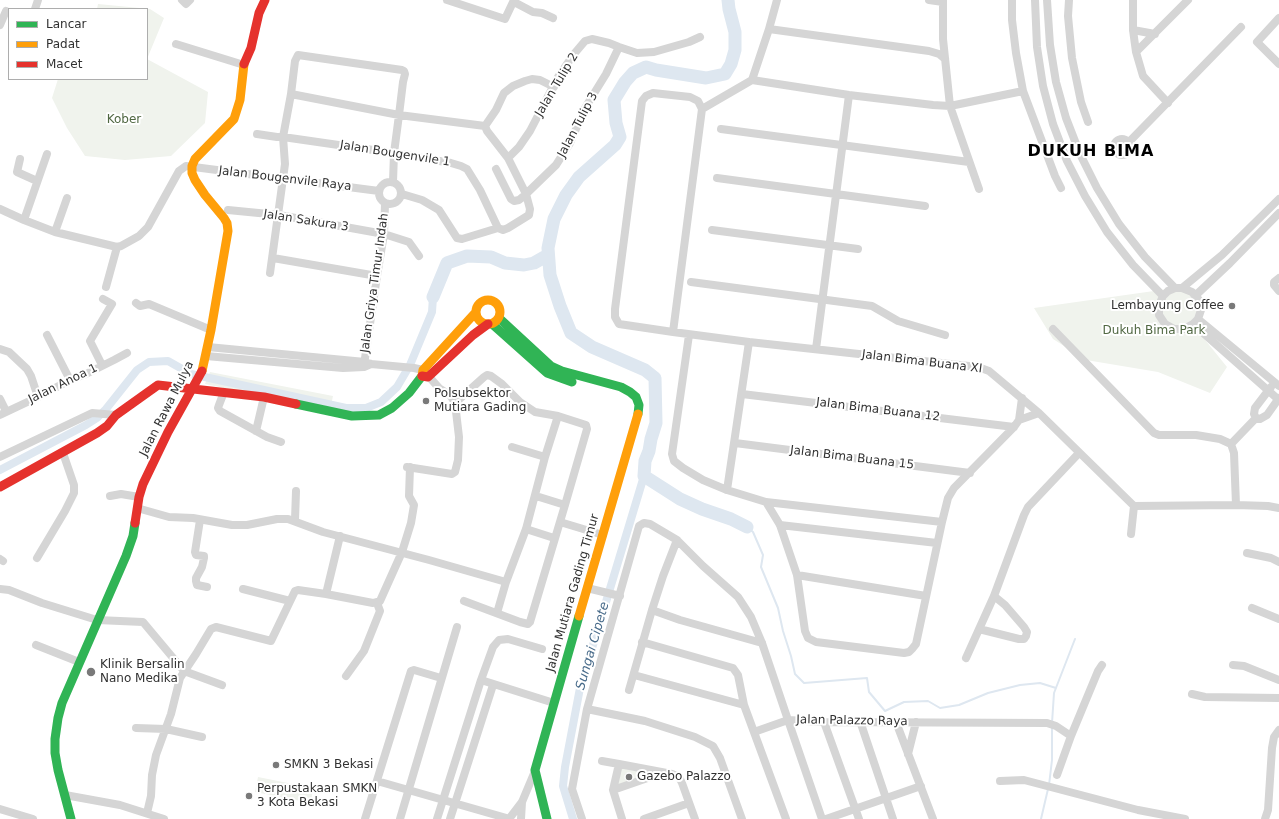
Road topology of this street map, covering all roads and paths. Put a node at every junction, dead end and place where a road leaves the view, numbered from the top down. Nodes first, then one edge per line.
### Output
1 (182, 0) edge
2 (190, 0) edge
3 (265, 0) edge
4 (447, 0) edge
5 (777, 0) edge
6 (929, 0) edge
7 (1012, 0) edge
8 (1035, 0) edge
9 (1047, 0) edge
10 (1069, 0) edge
11 (1133, 0) edge
12 (1188, 0) edge
13 (514, 1) edge
14 (943, 1) edge
15 (5, 10) edge
16 (553, 18) dead end
17 (1279, 18) edge
18 (0, 25) edge
19 (1241, 27) dead end
20 (769, 29) junction
21 (1133, 30) junction
22 (1155, 34) junction
23 (700, 37) dead end
24 (176, 44) dead end
25 (619, 47) junction
26 (1136, 52) junction
27 (945, 58) junction
28 (1279, 64) edge
29 (244, 65) junction
30 (752, 80) junction
31 (554, 88) junction
32 (1023, 91) junction
33 (291, 94) junction
34 (848, 95) junction
35 (1168, 103) junction
36 (950, 106) junction
37 (702, 108) junction
38 (399, 115) junction
39 (1088, 122) dead end
40 (485, 126) junction
41 (721, 128) dead end
42 (257, 134) dead end
43 (283, 137) junction
44 (1128, 143) dead end
45 (842, 145) junction
46 (394, 153) junction
47 (47, 154) dead end
48 (508, 158) junction
49 (20, 159) dead end
50 (969, 162) junction
51 (192, 166) junction
52 (496, 168) dead end
53 (717, 178) dead end
54 (283, 179) junction
55 (37, 181) junction
56 (393, 182) junction
57 (1061, 188) dead end
58 (1097, 188) junction
59 (979, 189) dead end
60 (379, 191) junction
61 (402, 194) junction
62 (526, 194) junction
63 (836, 194) junction
64 (1085, 196) junction
65 (68, 198) dead end
66 (1279, 199) edge
67 (385, 204) junction
68 (925, 206) dead end
69 (0, 209) edge
70 (228, 210) dead end
71 (1279, 212) edge
72 (279, 215) junction
73 (24, 220) junction
74 (498, 228) junction
75 (712, 230) dead end
76 (56, 232) junction
77 (384, 234) junction
78 (829, 244) junction
79 (1232, 245) junction
80 (117, 247) junction
81 (858, 249) dead end
82 (1240, 252) junction
83 (419, 256) dead end
84 (273, 258) junction
85 (270, 273) dead end
86 (376, 276) junction
87 (1279, 278) edge
88 (691, 282) dead end
89 (106, 287) dead end
90 (1179, 288) junction
91 (1279, 291) edge
92 (1163, 296) junction
93 (1196, 296) junction
94 (104, 299) dead end
95 (822, 300) junction
96 (136, 303) dead end
97 (476, 312) junction
98 (493, 322) junction
99 (1195, 322) junction
100 (1053, 329) dead end
101 (211, 330) junction
102 (673, 332) junction
103 (47, 335) dead end
104 (688, 335) junction
105 (946, 335) dead end
106 (749, 342) junction
107 (0, 349) edge
108 (816, 349) junction
109 (207, 351) junction
110 (127, 353) dead end
111 (367, 364) junction
112 (102, 365) junction
113 (422, 373) junction
114 (70, 380) junction
115 (1277, 384) edge
116 (195, 386) junction
117 (1268, 391) junction
118 (224, 392) junction
119 (742, 394) junction
120 (38, 397) junction
121 (264, 397) junction
122 (1022, 398) junction
123 (0, 399) edge
124 (1278, 399) edge
125 (455, 403) junction
126 (3, 413) edge
127 (1039, 413) junction
128 (116, 415) junction
129 (558, 416) junction
130 (1256, 418) junction
131 (1016, 424) junction
132 (256, 431) junction
133 (281, 442) dead end
134 (735, 443) junction
135 (1231, 444) junction
136 (512, 447) dead end
137 (63, 453) junction
138 (1079, 453) junction
139 (0, 457) edge
140 (545, 457) junction
141 (970, 473) junction
142 (0, 487) edge
143 (727, 490) junction
144 (296, 491) dead end
145 (110, 496) dead end
146 (536, 496) junction
147 (139, 497) junction
148 (766, 502) junction
149 (565, 505) junction
150 (1236, 505) junction
151 (1134, 506) junction
152 (137, 508) junction
153 (1279, 508) edge
154 (200, 520) junction
155 (295, 520) junction
156 (560, 522) junction
157 (942, 522) junction
158 (780, 524) junction
159 (526, 529) junction
160 (1131, 534) dead end
161 (602, 535) junction
162 (340, 536) junction
163 (554, 538) junction
164 (677, 540) junction
165 (937, 543) junction
166 (402, 552) junction
167 (1247, 553) dead end
168 (38, 558) dead end
169 (1279, 562) edge
170 (797, 575) junction
171 (506, 582) junction
172 (208, 587) dead end
173 (587, 588) junction
174 (0, 589) edge
175 (243, 589) dead end
176 (326, 594) junction
177 (617, 595) junction
178 (926, 596) junction
179 (994, 596) junction
180 (290, 601) junction
181 (464, 601) dead end
182 (378, 602) junction
183 (1252, 608) dead end
184 (652, 610) junction
185 (497, 613) junction
186 (1279, 619) edge
187 (97, 620) junction
188 (457, 626) dead end
189 (979, 629) junction
190 (642, 642) junction
191 (762, 643) junction
192 (36, 645) dead end
193 (542, 649) dead end
194 (966, 658) dead end
195 (79, 662) junction
196 (1102, 665) dead end
197 (1233, 665) dead end
198 (184, 671) junction
199 (634, 674) junction
200 (346, 676) dead end
201 (441, 678) junction
202 (481, 680) junction
203 (1279, 680) edge
204 (493, 684) junction
205 (222, 685) dead end
206 (629, 690) dead end
207 (1192, 694) dead end
208 (1279, 698) edge
209 (554, 703) junction
210 (744, 705) junction
211 (587, 709) junction
212 (788, 720) junction
213 (860, 721) junction
214 (824, 722) junction
215 (896, 722) junction
216 (916, 722) junction
217 (136, 728) dead end
218 (166, 729) junction
219 (1279, 730) edge
220 (754, 732) junction
221 (1071, 736) junction
222 (202, 737) dead end
223 (908, 754) junction
224 (602, 761) dead end
225 (619, 764) junction
226 (535, 770) junction
227 (663, 772) junction
228 (1057, 775) dead end
229 (377, 781) junction
230 (1000, 781) dead end
231 (921, 786) junction
232 (408, 790) junction
233 (613, 790) junction
234 (65, 795) junction
235 (885, 798) junction
236 (442, 800) junction
237 (522, 802) junction
238 (689, 803) junction
239 (455, 804) junction
240 (855, 808) junction
241 (0, 809) edge
242 (147, 813) junction
243 (1163, 817) edge
244 (33, 819) edge
245 (71, 819) edge
246 (164, 819) edge
247 (365, 819) edge
248 (400, 819) edge
249 (437, 819) edge
250 (450, 819) edge
251 (509, 819) edge
252 (521, 819) edge
253 (547, 819) edge
254 (582, 819) edge
255 (622, 819) edge
256 (644, 819) edge
257 (695, 819) edge
258 (742, 819) edge
259 (786, 819) edge
260 (822, 819) edge
261 (826, 819) edge
262 (859, 819) edge
263 (893, 819) edge
264 (933, 819) edge
265 (1185, 819) edge
266 (1264, 819) edge

1 - 2 street
3 - 29 main road
4 - 13 street
5 - 20 street
6 - 14 street
7 - 32 street
8 - 64 street
9 - 58 street
10 - 39 street
11 - 21 street
12 - 22 street
13 - 16 street
14 - 27 street
15 - 18 street
17 - 28 street
19 - 35 street
20 - 27 street
20 - 30 street
21 - 22 street
21 - 26 street
22 - 26 street
23 - 25 street, Jalan Tulip 2
24 - 29 street
25 - 31 street, Jalan Tulip 2
25 - 62 street, Jalan Tulip 3
26 - 35 street
27 - 36 street
29 - 51 main road
30 - 34 street
30 - 37 street
31 - 40 street
31 - 48 street, Jalan Tulip 2
32 - 36 street
32 - 57 street
33 - 38 street
33 - 38 street
33 - 43 street
34 - 36 street
34 - 45 street
35 - 44 street
36 - 50 street
37 - 102 street
37 - 102 street, Jalan Bima Buana XI
38 - 40 street
38 - 46 street
40 - 48 street
41 - 45 street
42 - 43 street, Jalan Bougenvile 1
43 - 46 street, Jalan Bougenvile 1
43 - 54 street
45 - 50 street
45 - 63 street
46 - 56 street
46 - 74 street, Jalan Bougenvile 1
47 - 55 street
48 - 62 street
49 - 55 street
50 - 59 street
51 - 54 street, Jalan Bougenvile Raya
51 - 80 street
51 - 101 main road, Jalan Rawa Mulya
52 - 62 street
53 - 63 street
54 - 60 street, Jalan Bougenvile Raya
54 - 72 street
55 - 73 street
56 - 60 street
56 - 61 street
58 - 64 street
58 - 90 street
60 - 67 street
61 - 67 street
61 - 74 street
62 - 74 street
63 - 68 street
63 - 78 street
64 - 92 street
65 - 76 street
66 - 79 street
67 - 77 street, Jalan Griya Timur Indah
69 - 73 street
70 - 72 street, Jalan Sakura 3
71 - 82 street
72 - 77 street, Jalan Sakura 3
72 - 84 street
73 - 76 street
75 - 78 street
76 - 80 street
77 - 83 street, Jalan Sakura 3
77 - 86 street, Jalan Griya Timur Indah
78 - 81 street
78 - 95 street
79 - 82 street
79 - 90 street
80 - 89 street
82 - 93 street
84 - 85 street
84 - 86 street
86 - 111 street, Jalan Griya Timur Indah
87 - 91 street
88 - 95 street
90 - 92 street
90 - 93 street
92 - 99 street
93 - 99 street
94 - 112 street
95 - 105 street
95 - 108 street
96 - 101 street
97 - 98 main road
97 - 98 main road
97 - 113 main road
98 - 113 main road
98 - 161 main road, Jalan Mutiara Gading Timur
99 - 115 street
99 - 117 street
100 - 135 street
101 - 109 main road, Jalan Rawa Mulya
102 - 104 street, Jalan Bima Buana XI
103 - 114 street
104 - 106 street, Jalan Bima Buana XI
104 - 143 street
106 - 108 street, Jalan Bima Buana XI
106 - 119 street
107 - 120 street
108 - 122 street, Jalan Bima Buana XI
109 - 111 street, Jalan Griya Timur Indah
109 - 116 main road, Jalan Rawa Mulya
110 - 112 street, Jalan Anoa 1
111 - 113 street, Jalan Griya Timur Indah
112 - 114 street, Jalan Anoa 1
113 - 121 main road
113 - 125 street
114 - 120 street, Jalan Anoa 1
115 - 117 street
116 - 118 main road
116 - 128 main road
116 - 147 main road, Jalan Rawa Mulya
117 - 124 street
117 - 130 street
118 - 121 main road
118 - 132 street
119 - 131 street, Jalan Bima Buana 12
119 - 134 street
120 - 126 street, Jalan Anoa 1
121 - 132 street
122 - 127 street, Jalan Bima Buana XI
122 - 131 street
123 - 126 street
124 - 130 street
125 - 129 street
125 - 166 street
127 - 131 street
127 - 138 street, Jalan Bima Buana XI
128 - 137 main road
128 - 139 street
129 - 140 street
129 - 149 street
130 - 135 street
131 - 141 street
132 - 133 street
134 - 141 street, Jalan Bima Buana 15
134 - 143 street
135 - 150 street
136 - 140 street
137 - 142 main road
137 - 168 street
138 - 151 street, Jalan Bima Buana XI
138 - 179 street
140 - 146 street
141 - 157 street
143 - 148 street
144 - 155 street
145 - 147 street
146 - 149 street
146 - 159 street
147 - 152 main road, Jalan Rawa Mulya
148 - 157 street
148 - 158 street
149 - 156 street
150 - 151 street
150 - 153 street
151 - 160 street
152 - 154 street
152 - 187 main road, Jalan Rawa Mulya
154 - 155 street
154 - 172 street
155 - 162 street
156 - 161 street
156 - 163 street
157 - 165 street
158 - 165 street
158 - 170 street
159 - 163 street
159 - 171 street
161 - 173 main road, Jalan Mutiara Gading Timur
162 - 166 street
162 - 176 street
163 - 185 street
164 - 177 street, Jalan Palazzo Raya
164 - 184 street
164 - 191 street, Jalan Palazzo Raya
165 - 178 street
166 - 171 street
166 - 182 street
167 - 169 street
170 - 178 street
170 - 178 street
171 - 185 street
173 - 177 street
173 - 209 main road, Jalan Mutiara Gading Timur
174 - 187 street
175 - 180 street
176 - 180 street
176 - 182 street
177 - 211 street, Jalan Palazzo Raya
179 - 189 street
179 - 189 street
180 - 198 street
181 - 185 street
182 - 200 street
183 - 186 street
184 - 190 street
184 - 191 street
187 - 195 main road, Jalan Rawa Mulya
187 - 198 street
188 - 201 street
189 - 194 street
190 - 199 street
190 - 210 street
191 - 212 street, Jalan Palazzo Raya
192 - 195 street
193 - 202 street
195 - 234 main road, Jalan Rawa Mulya
196 - 221 street
197 - 203 street
198 - 205 street
198 - 218 street
199 - 206 street
199 - 210 street
201 - 229 street
201 - 232 street
202 - 204 street
202 - 236 street
204 - 209 street
204 - 239 street
207 - 208 street
209 - 226 main road, Jalan Mutiara Gading Timur
210 - 220 street
211 - 254 street, Jalan Palazzo Raya
211 - 258 street
212 - 214 street, Jalan Palazzo Raya
212 - 220 street
212 - 260 street
213 - 214 street, Jalan Palazzo Raya
213 - 215 street, Jalan Palazzo Raya
213 - 235 street
214 - 240 street
215 - 216 street, Jalan Palazzo Raya
215 - 223 street
216 - 221 street, Jalan Palazzo Raya
216 - 223 street
217 - 218 street
218 - 222 street
218 - 242 street
219 - 266 street
220 - 259 street
221 - 228 street
223 - 231 street
224 - 225 street
225 - 227 street
225 - 233 street
226 - 237 street, Jalan Mutiara Gading Timur
226 - 253 main road, Jalan Mutiara Gading Timur
227 - 233 street
227 - 238 street
229 - 232 street
229 - 247 street
230 - 243 street
231 - 235 street
231 - 264 street
232 - 236 street
232 - 248 street
233 - 255 street
234 - 242 street
234 - 245 main road, Jalan Rawa Mulya
235 - 240 street
235 - 263 street
236 - 239 street
236 - 249 street
237 - 251 street, Jalan Mutiara Gading Timur
237 - 252 street, Jalan Mutiara Gading Timur
238 - 256 street
238 - 257 street
239 - 250 street
239 - 251 street
240 - 261 street
240 - 262 street
241 - 244 street
242 - 246 street
243 - 265 street

